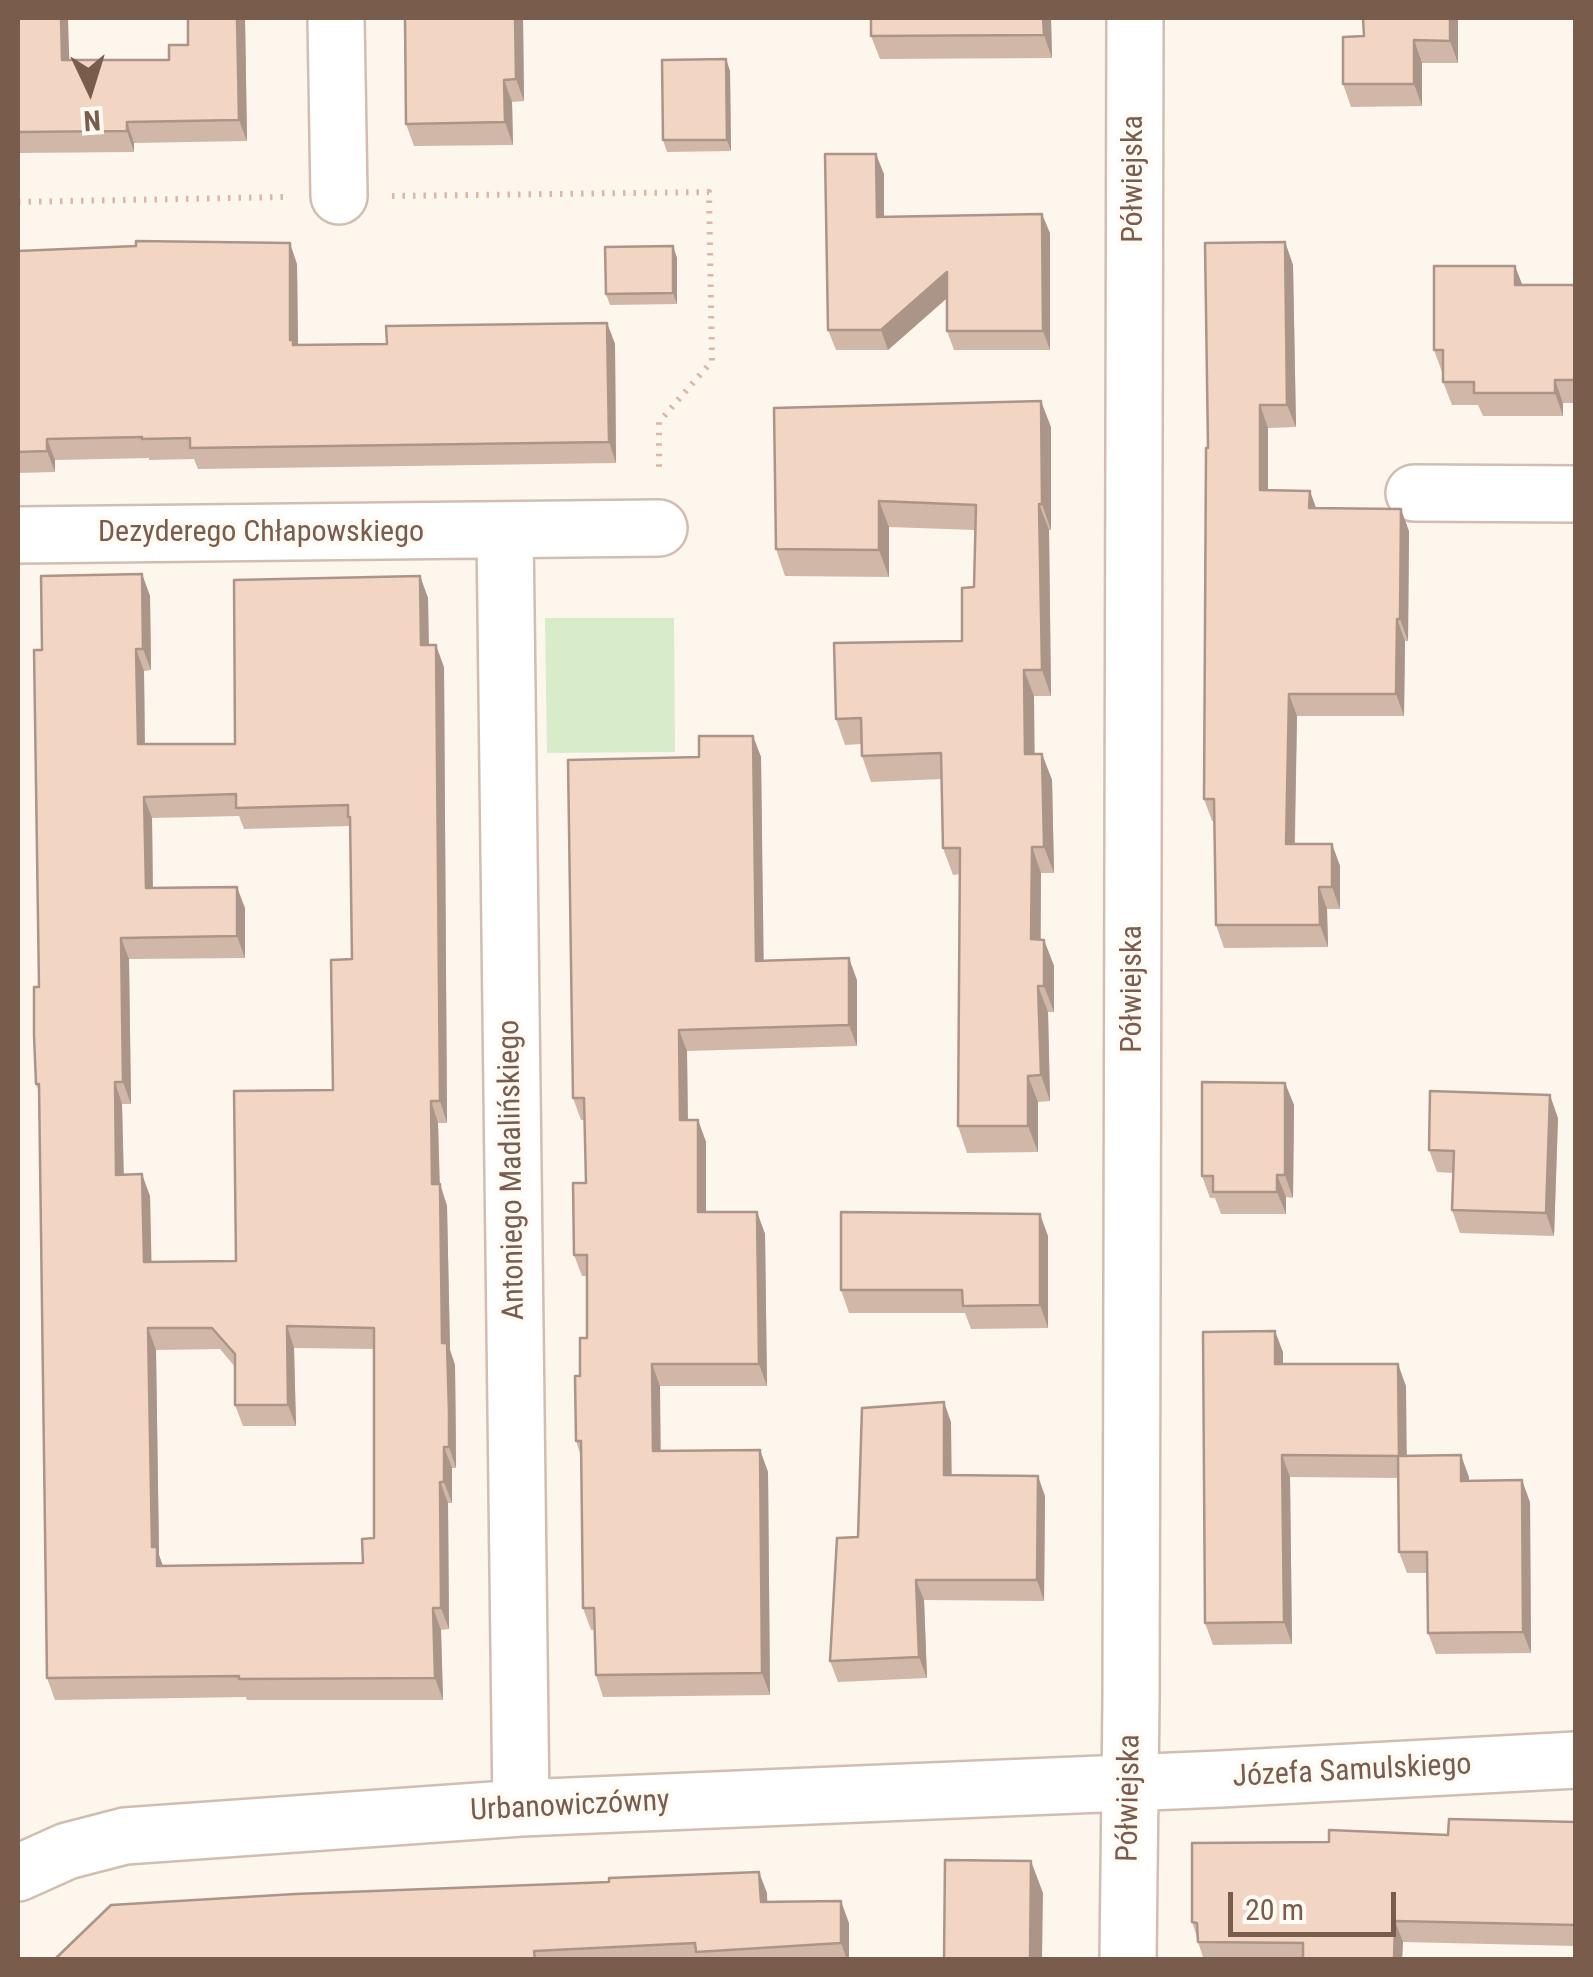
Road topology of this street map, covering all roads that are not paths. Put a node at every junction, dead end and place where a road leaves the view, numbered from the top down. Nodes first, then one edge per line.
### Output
1 (336, 18) edge
2 (1135, 18) edge
3 (338, 172) road end
4 (1414, 493) dead end
5 (1576, 494) edge
6 (658, 528) road end
7 (504, 532) junction
8 (18, 535) edge
9 (1576, 1760) edge
10 (1130, 1782) junction
11 (522, 1808) junction
12 (18, 1873) edge
13 (1128, 1960) edge

1 - 3 street
2 - 10 street, Półwiejska
4 - 5 street
6 - 7 street, Dezyderego Chłapowskiego
7 - 8 street, Dezyderego Chłapowskiego
7 - 11 street, Antoniego Madalińskiego
9 - 10 street, Józefa Samulskiego
10 - 11 street, Urbanowiczówny
10 - 13 street, Półwiejska
11 - 12 street, Urbanowiczówny

